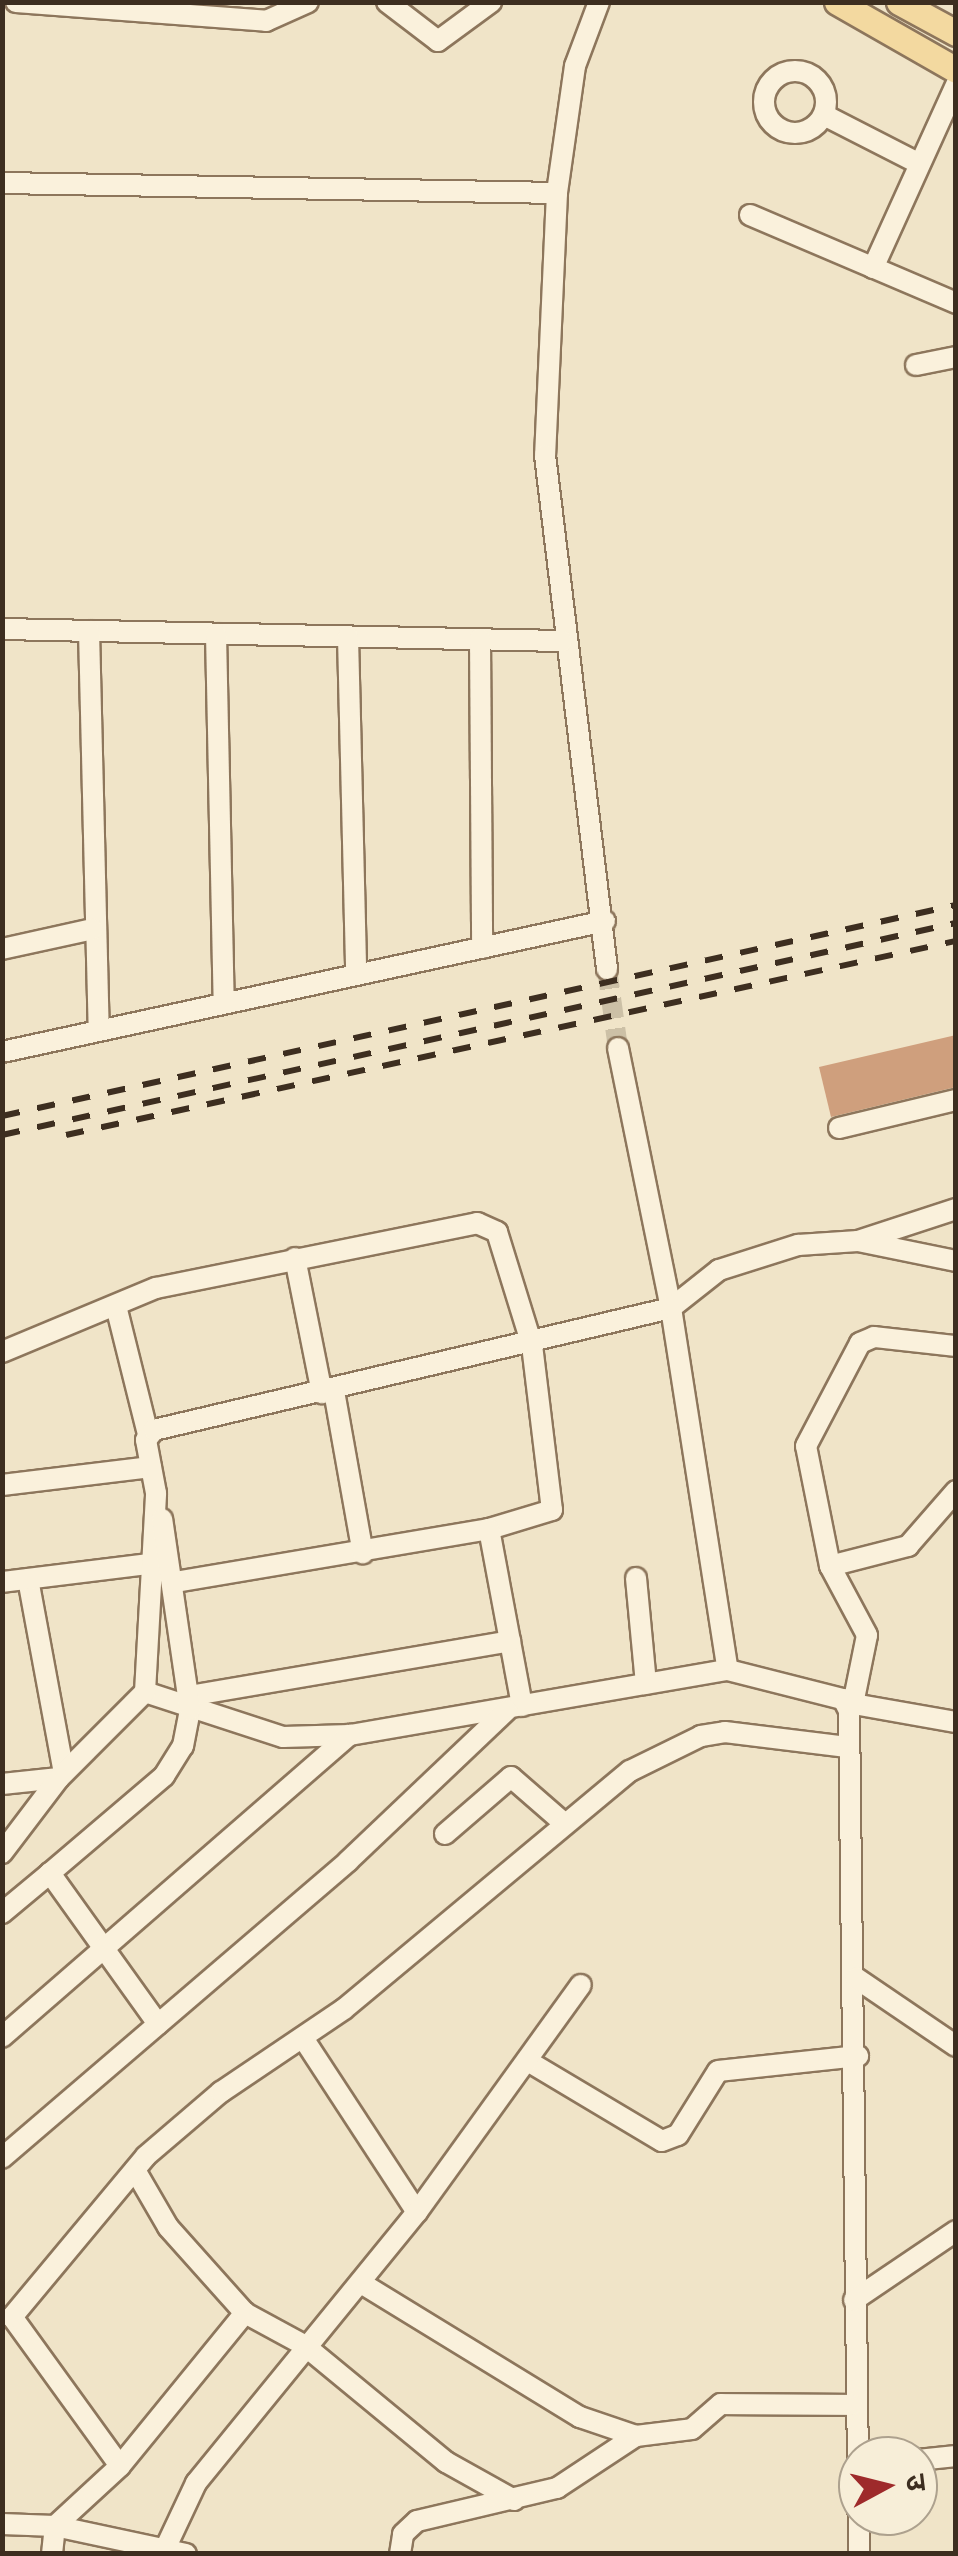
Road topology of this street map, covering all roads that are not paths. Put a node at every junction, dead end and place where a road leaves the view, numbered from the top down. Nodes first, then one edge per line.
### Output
1 (16, 2) edge
2 (308, 2) edge
3 (388, 2) edge
4 (491, 2) edge
5 (599, 2) edge
6 (836, 2) edge
7 (899, 2) edge
8 (956, 32) edge
9 (956, 70) edge
10 (956, 85) edge
11 (824, 116) dead end
12 (916, 162) junction
13 (2, 182) edge
14 (557, 194) junction
15 (750, 216) dead end
16 (874, 268) junction
17 (956, 303) edge
18 (956, 356) edge
19 (916, 364) dead end
20 (2, 629) edge
21 (90, 631) junction
22 (216, 634) junction
23 (348, 636) junction
24 (480, 639) junction
25 (562, 641) junction
26 (605, 921) junction
27 (93, 929) junction
28 (482, 948) junction
29 (2, 949) edge
30 (607, 969) tunnel mouth
31 (356, 974) junction
32 (224, 1002) junction
33 (99, 1029) junction
34 (618, 1048) tunnel mouth
35 (2, 1052) edge
36 (956, 1100) edge
37 (839, 1128) dead end
38 (956, 1208) edge
39 (858, 1242) junction
40 (296, 1258) junction
41 (956, 1261) edge
42 (671, 1308) junction
43 (117, 1310) junction
44 (532, 1345) junction
45 (956, 1346) edge
46 (2, 1352) edge
47 (328, 1392) junction
48 (148, 1434) junction
49 (151, 1466) junction
50 (2, 1484) edge
51 (956, 1491) edge
52 (489, 1529) junction
53 (363, 1553) junction
54 (830, 1566) junction
55 (167, 1569) junction
56 (636, 1578) dead end
57 (28, 1579) junction
58 (2, 1582) edge
59 (510, 1641) junction
60 (728, 1670) junction
61 (646, 1684) junction
62 (144, 1692) junction
63 (189, 1703) junction
64 (851, 1704) junction
65 (515, 1708) junction
66 (956, 1722) edge
67 (350, 1735) junction
68 (846, 1748) junction
69 (62, 1776) junction
70 (2, 1784) edge
71 (564, 1822) junction
72 (445, 1834) dead end
73 (2, 1854) edge
74 (50, 1873) junction
75 (2, 1913) edge
76 (102, 1952) junction
77 (856, 1978) junction
78 (581, 1985) dead end
79 (158, 2024) junction
80 (2, 2037) edge
81 (303, 2038) junction
82 (956, 2046) edge
83 (858, 2056) junction
84 (531, 2063) junction
85 (2, 2158) edge
86 (135, 2170) junction
87 (417, 2212) junction
88 (956, 2231) edge
89 (361, 2283) junction
90 (854, 2300) junction
91 (245, 2312) junction
92 (8, 2320) edge
93 (304, 2345) junction
94 (852, 2404) junction
95 (636, 2436) junction
96 (855, 2436) edge
97 (120, 2466) junction
98 (514, 2500) junction
99 (2, 2524) edge
100 (55, 2526) junction
101 (165, 2549) junction
102 (52, 2554) edge
103 (186, 2554) edge
104 (400, 2554) edge

1 - 2 street
3 - 4 street
5 - 14 street
6 - 9 main road
7 - 8 main road
10 - 12 street
11 - 12 street
12 - 16 street
13 - 14 street
14 - 25 street
15 - 16 street
16 - 17 street
18 - 19 street
20 - 21 street
21 - 22 street
21 - 27 street
22 - 23 street
22 - 32 street
23 - 24 street
23 - 31 street
24 - 25 street
24 - 28 street
25 - 26 street
26 - 28 street
26 - 30 street
27 - 29 street
27 - 33 street
28 - 31 street
31 - 32 street
32 - 33 street
33 - 35 street
34 - 42 street
36 - 37 street
38 - 39 street
39 - 41 street
39 - 42 street
40 - 43 street
40 - 44 street
40 - 47 street
42 - 44 street
42 - 60 street
43 - 46 street
43 - 48 street
44 - 47 street
44 - 52 street
45 - 54 street
47 - 48 street
47 - 53 street
48 - 49 street
49 - 50 street
49 - 55 street
51 - 54 street
52 - 53 street
52 - 59 street
53 - 55 street
54 - 64 street
55 - 57 street
55 - 62 street
55 - 63 street
56 - 61 street
57 - 58 street
57 - 69 street
59 - 63 street
59 - 65 street
60 - 61 street
60 - 64 street
61 - 65 street
62 - 63 street
62 - 69 street
63 - 67 street
63 - 74 street
64 - 66 street
64 - 68 street
65 - 67 street
65 - 79 street
67 - 76 street
68 - 71 street
68 - 77 street
69 - 70 street
69 - 73 street
71 - 72 street
71 - 81 street
74 - 75 street
74 - 76 street
76 - 79 street
76 - 80 street
77 - 82 street
77 - 83 street
78 - 84 street
79 - 85 street
81 - 86 street
81 - 87 street
83 - 84 street
83 - 90 street
84 - 87 street
86 - 91 street
86 - 92 street
87 - 89 street
88 - 90 street
89 - 93 street
89 - 95 street
90 - 94 street
91 - 93 street
91 - 97 street
92 - 97 street
93 - 98 street
93 - 101 street
94 - 95 street
94 - 96 street
95 - 98 street
97 - 100 street
98 - 104 street
99 - 100 street
100 - 101 street
100 - 102 street
101 - 103 street

